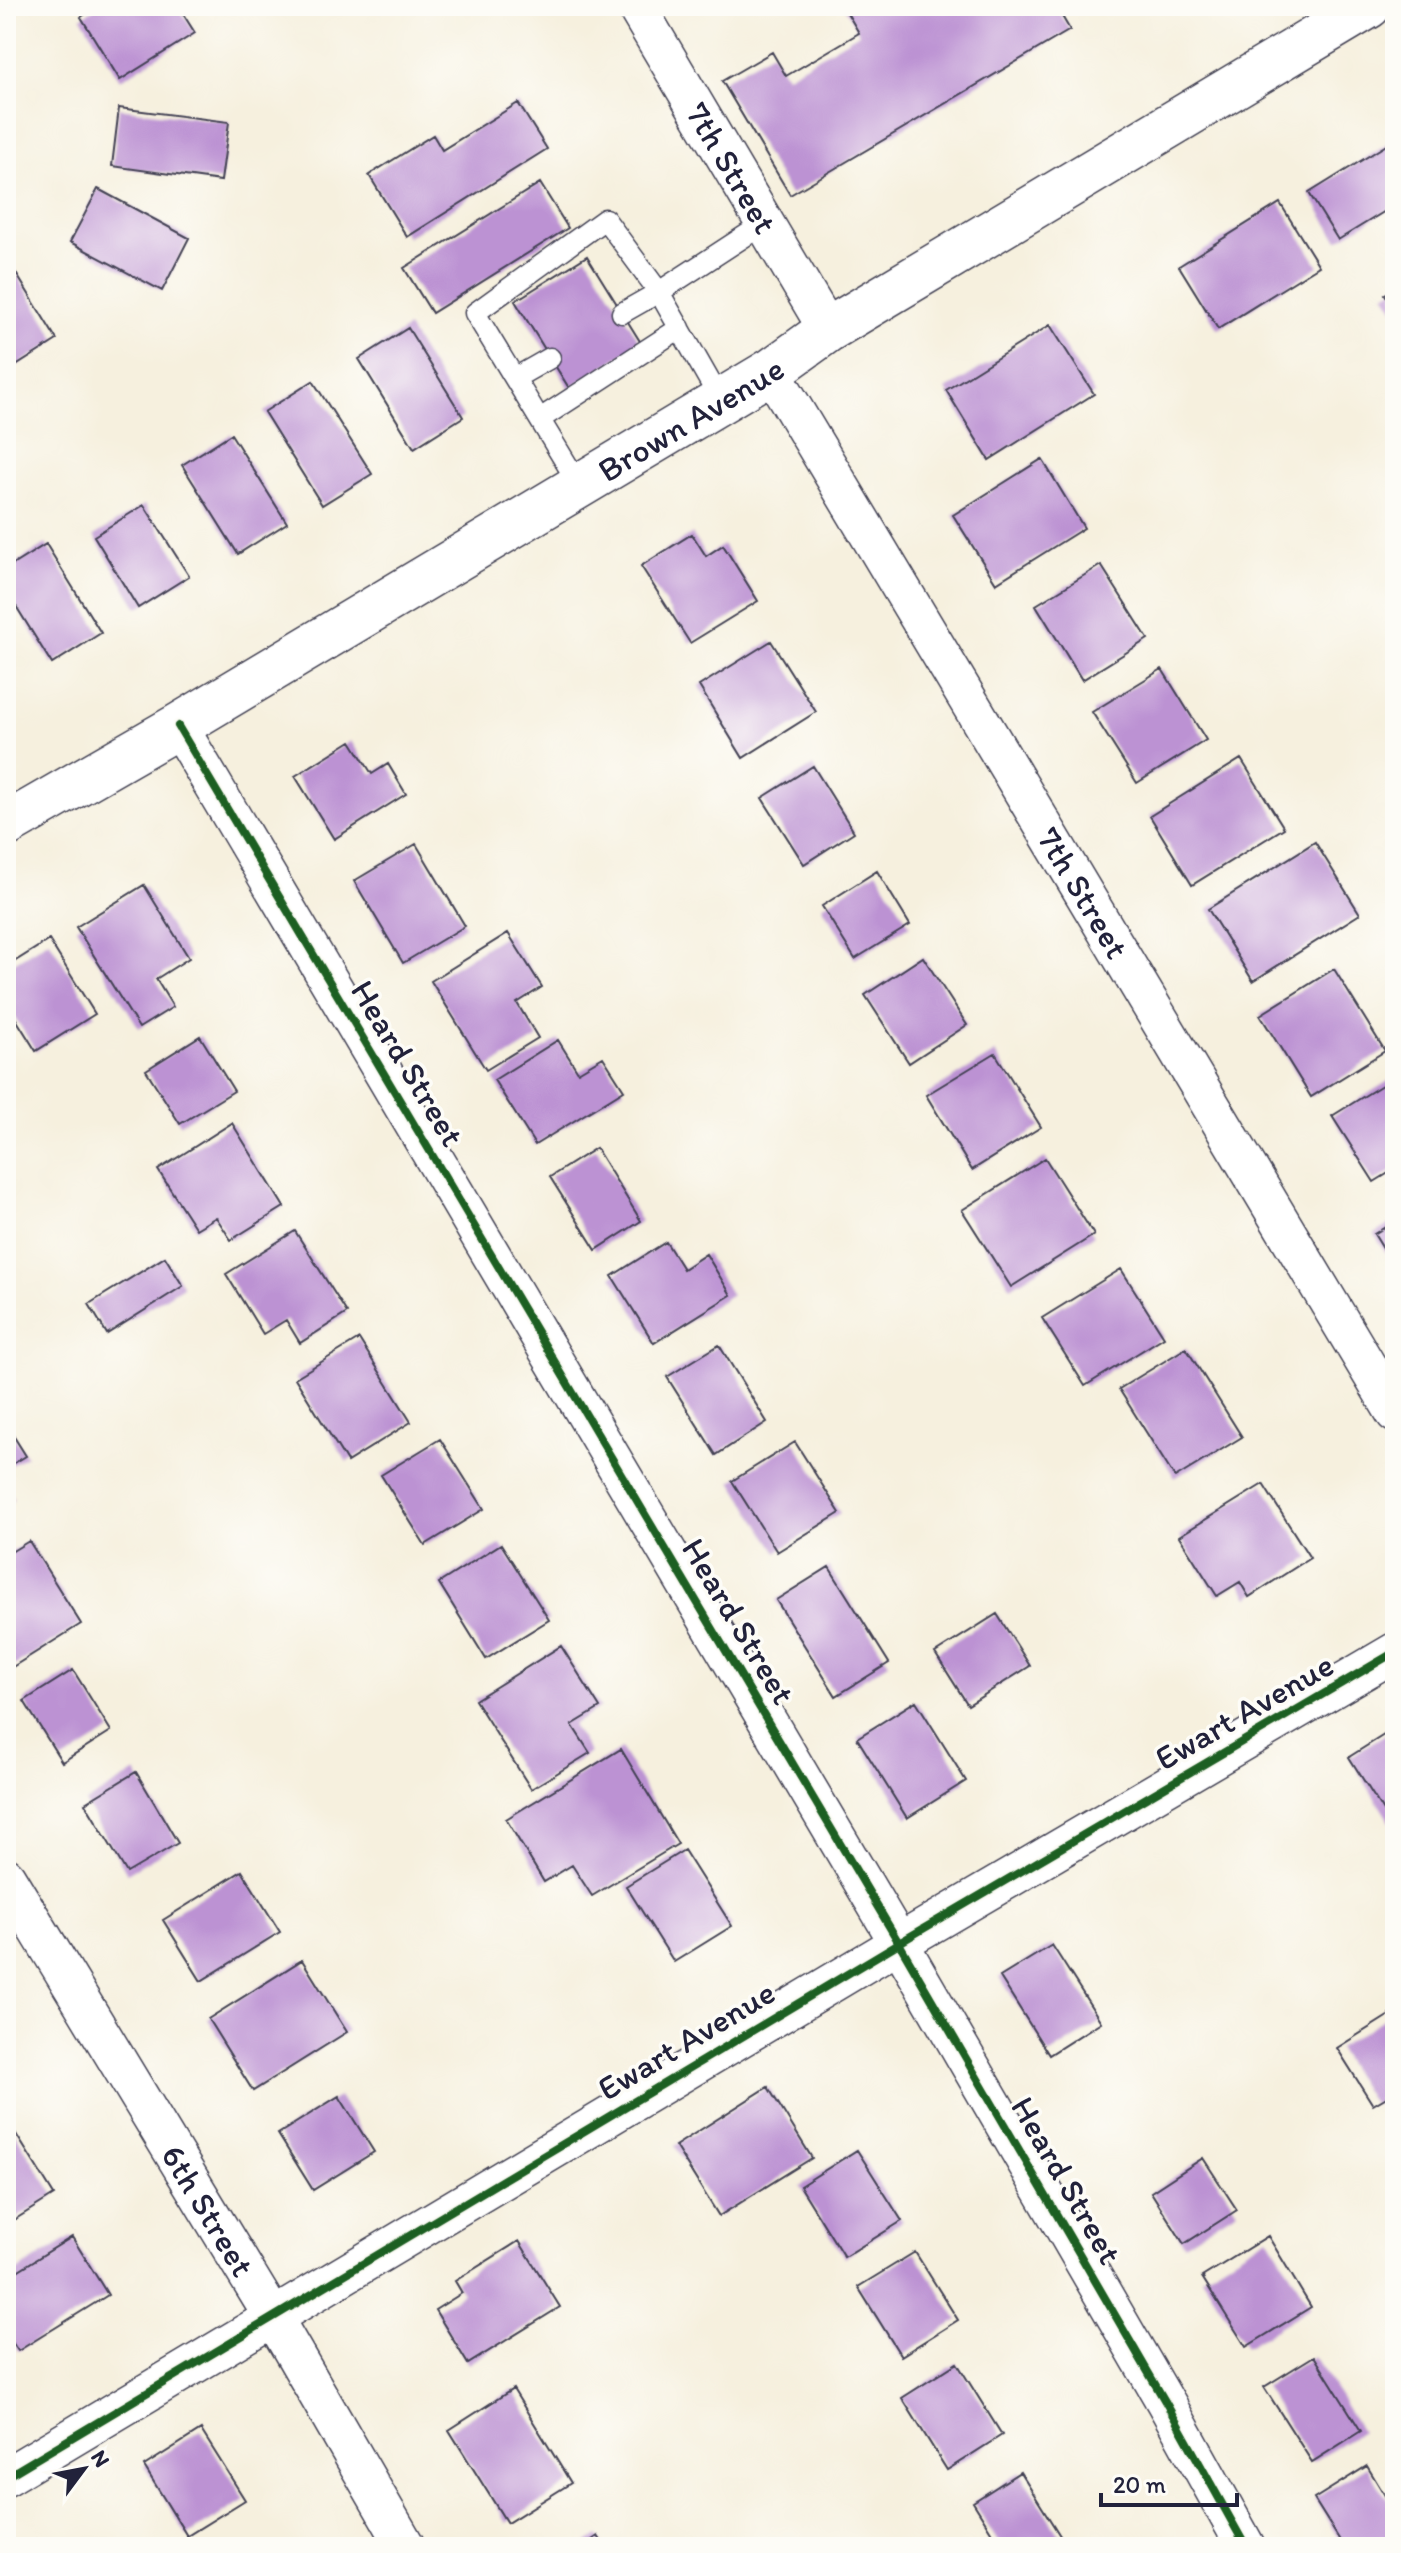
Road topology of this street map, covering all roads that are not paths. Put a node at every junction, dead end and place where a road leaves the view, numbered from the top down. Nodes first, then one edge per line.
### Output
1 (636, 6) edge
2 (1369, 6) edge
3 (765, 223) junction
4 (659, 292) junction
5 (622, 313) dead end
6 (680, 328) junction
7 (828, 330) junction
8 (550, 358) dead end
9 (771, 371) junction
10 (515, 378) junction
11 (721, 401) junction
12 (540, 419) junction
13 (580, 486) junction
14 (178, 726) junction
15 (6, 825) edge
16 (1395, 1413) edge
17 (1395, 1652) edge
18 (6, 1877) edge
19 (899, 1943) junction
20 (273, 2317) junction
21 (6, 2477) edge
22 (406, 2547) edge
23 (1246, 2547) edge

1 - 3 street, 7th Street
2 - 7 street, Brown Avenue
3 - 4 lane
3 - 7 street, 7th Street
4 - 5 lane
4 - 6 lane
4 - 10 lane
6 - 11 lane
6 - 12 lane
7 - 9 street, Brown Avenue
8 - 10 lane
9 - 11 street, Brown Avenue
9 - 16 street, 7th Street
10 - 12 lane
11 - 13 street, Brown Avenue
12 - 13 lane
13 - 14 street, Brown Avenue
14 - 15 street, Brown Avenue
14 - 19 street, Heard Street
17 - 19 street, Ewart Avenue
18 - 20 street, 6th Street
19 - 20 street, Ewart Avenue
19 - 23 street, Heard Street
20 - 21 street, Ewart Avenue
20 - 22 street, 6th Street

